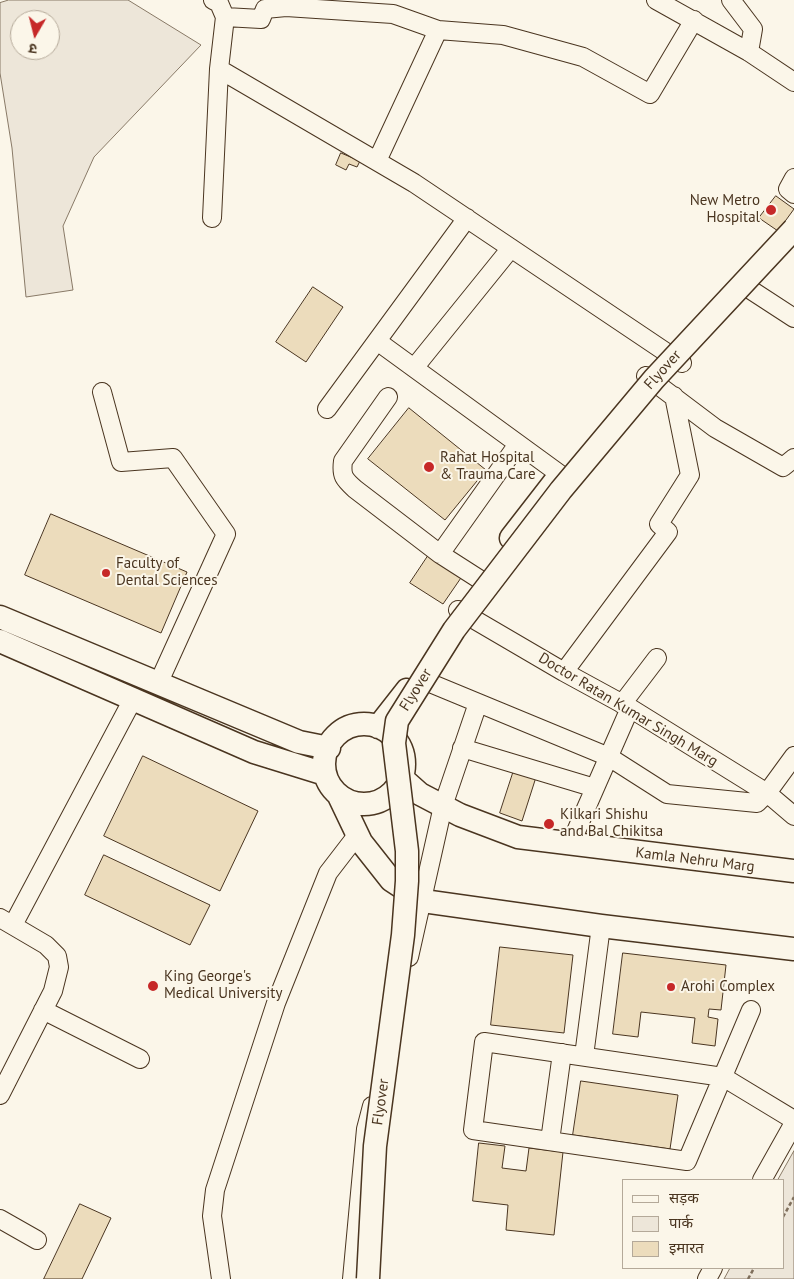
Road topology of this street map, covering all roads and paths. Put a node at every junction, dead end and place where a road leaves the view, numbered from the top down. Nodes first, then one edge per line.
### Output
1 (656, 0) edge
2 (731, 0) edge
3 (220, 5) edge
4 (694, 20) junction
5 (438, 30) junction
6 (749, 52) junction
7 (219, 69) junction
8 (794, 82) edge
9 (377, 161) junction
10 (794, 178) edge
11 (794, 194) edge
12 (794, 217) edge
13 (212, 218) dead end
14 (467, 218) junction
15 (794, 229) edge
16 (794, 244) edge
17 (510, 248) junction
18 (751, 290) junction
19 (794, 318) edge
20 (377, 341) junction
21 (674, 359) junction
22 (414, 368) junction
23 (660, 386) junction
24 (102, 392) dead end
25 (388, 397) dead end
26 (327, 409) dead end
27 (518, 444) junction
28 (794, 458) edge
29 (561, 475) junction
30 (440, 554) junction
31 (479, 579) junction
32 (465, 614) junction
33 (8, 632) edge
34 (657, 658) dead end
35 (564, 672) junction
36 (430, 683) junction
37 (158, 684) junction
38 (133, 699) junction
39 (478, 703) junction
40 (626, 706) junction
41 (378, 727) junction
42 (329, 748) junction
43 (401, 748) junction
44 (462, 748) junction
45 (794, 756) edge
46 (609, 757) junction
47 (325, 774) junction
48 (402, 778) junction
49 (595, 788) junction
50 (767, 793) junction
51 (339, 796) junction
52 (443, 806) junction
53 (794, 816) edge
54 (358, 834) junction
55 (570, 845) junction
56 (794, 871) edge
57 (423, 901) junction
58 (6, 922) edge
59 (601, 926) junction
60 (794, 949) edge
61 (43, 1010) junction
62 (752, 1010) dead end
63 (562, 1053) junction
64 (584, 1056) junction
65 (140, 1059) dead end
66 (723, 1077) junction
67 (0, 1095) edge
68 (794, 1122) edge
69 (550, 1141) junction
70 (763, 1179) edge
71 (794, 1197) edge
72 (793, 1202) edge
73 (784, 1216) edge
74 (0, 1220) edge
75 (37, 1240) dead end
76 (221, 1279) edge
77 (352, 1279) edge
78 (368, 1279) edge

1 - 4 street
2 - 6 street
3 - 5 street
3 - 7 street
4 - 5 street
4 - 6 street
5 - 9 street
6 - 8 street
7 - 9 street
7 - 13 street
9 - 14 street
10 - 11 street
12 - 21 main road
14 - 17 street
14 - 20 street
15 - 78 main road, Flyover, bridge
16 - 18 main road
17 - 21 street
17 - 22 street
18 - 19 street
18 - 21 main road
20 - 22 street
20 - 26 street
21 - 23 main road
22 - 27 street
23 - 28 street
23 - 29 main road
23 - 32 main road
23 - 35 street
24 - 37 street
25 - 30 street
27 - 29 street
27 - 30 street
29 - 31 main road
30 - 31 street
31 - 32 main road
32 - 35 street, Doctor Ratan Kumar Singh Marg
32 - 36 main road
32 - 41 main road
33 - 37 main road
33 - 38 main road
34 - 40 street
35 - 40 street, Doctor Ratan Kumar Singh Marg
36 - 39 street
36 - 43 main road
37 - 42 main road
38 - 47 main road
38 - 58 street
39 - 44 street
39 - 46 street
40 - 46 street
40 - 50 street, Doctor Ratan Kumar Singh Marg
41 - 42 main road
41 - 43 main road
42 - 47 main road
43 - 48 main road
44 - 49 street
44 - 52 street
45 - 50 street
46 - 49 street
46 - 50 street
47 - 51 main road
48 - 51 main road
48 - 52 main road, Kamla Nehru Marg
49 - 55 street
50 - 53 street, Doctor Ratan Kumar Singh Marg
51 - 54 main road
52 - 55 main road, Kamla Nehru Marg
52 - 57 street
54 - 57 main road
54 - 76 street
55 - 56 main road, Kamla Nehru Marg
57 - 59 main road
57 - 77 street
58 - 61 street
59 - 60 main road
59 - 64 street
61 - 65 street
61 - 67 street
62 - 66 street
63 - 64 street
63 - 69 street
63 - 69 street
64 - 66 street
66 - 68 street
66 - 69 street
68 - 70 street
71 - 72 path
72 - 73 path
74 - 75 street

